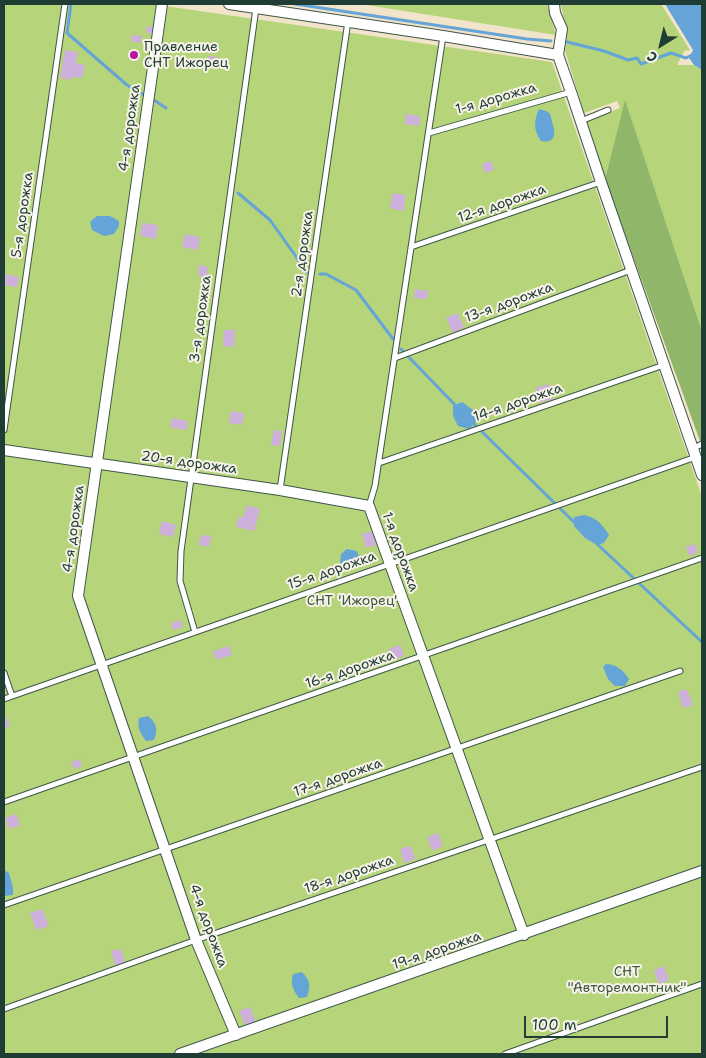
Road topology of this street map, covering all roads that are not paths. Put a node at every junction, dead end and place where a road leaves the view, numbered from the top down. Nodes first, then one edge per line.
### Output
1 (66, 4) edge
2 (162, 4) edge
3 (229, 4) edge
4 (554, 4) edge
5 (257, 6) edge
6 (348, 22) junction
7 (443, 36) junction
8 (558, 55) junction
9 (571, 92) junction
10 (608, 110) dead end
11 (581, 121) junction
12 (429, 133) junction
13 (601, 182) junction
14 (411, 247) junction
15 (632, 270) junction
16 (397, 357) junction
17 (664, 365) junction
18 (4, 430) edge
19 (697, 449) edge
20 (4, 450) edge
21 (97, 463) junction
22 (379, 463) junction
23 (702, 475) edge
24 (190, 477) junction
25 (280, 490) junction
26 (369, 506) junction
27 (702, 558) edge
28 (390, 563) junction
29 (195, 632) junction
30 (424, 656) junction
31 (101, 665) junction
32 (680, 671) dead end
33 (4, 673) edge
34 (12, 696) junction
35 (4, 699) edge
36 (457, 749) junction
37 (132, 756) junction
38 (702, 767) edge
39 (4, 802) edge
40 (489, 839) junction
41 (166, 850) junction
42 (702, 872) edge
43 (4, 905) edge
44 (524, 935) junction
45 (196, 940) junction
46 (702, 984) edge
47 (4, 1009) edge
48 (236, 1035) junction
49 (180, 1054) edge
50 (505, 1054) edge

1 - 18 lane, 5-я дорожка
2 - 21 street, 4-я дорожка
3 - 5 street
4 - 8 street
5 - 6 street
5 - 24 lane, 3-я дорожка
6 - 7 street
6 - 25 lane, 2-я дорожка
7 - 8 street
7 - 12 lane, 1-я дорожка
8 - 9 street
9 - 11 street
9 - 12 lane, 1-я дорожка
10 - 11 lane
11 - 13 street
12 - 14 lane, 1-я дорожка
13 - 14 lane, 12-я дорожка
13 - 15 street
14 - 16 lane, 1-я дорожка
15 - 16 lane, 13-я дорожка
15 - 17 street
16 - 22 lane, 1-я дорожка
17 - 19 street
17 - 22 lane, 14-я дорожка
19 - 23 street
19 - 28 lane, 15-я дорожка
20 - 21 street, 20-я дорожка
21 - 24 street, 20-я дорожка
21 - 31 street, 4-я дорожка
22 - 26 lane, 1-я дорожка
24 - 25 street, 20-я дорожка
24 - 29 lane, 3-я дорожка
25 - 26 street, 20-я дорожка
26 - 28 street, 1-я дорожка
27 - 30 lane, 16-я дорожка
28 - 29 lane, 15-я дорожка
28 - 30 street, 1-я дорожка
29 - 31 lane, 15-я дорожка
30 - 36 street, 1-я дорожка
30 - 37 lane, 16-я дорожка
31 - 34 lane, 15-я дорожка
31 - 37 street, 4-я дорожка
32 - 36 lane, 17-я дорожка
33 - 34 lane
34 - 35 lane, 15-я дорожка
36 - 40 street, 1-я дорожка
36 - 41 lane, 17-я дорожка
37 - 39 lane, 16-я дорожка
37 - 41 street, 4-я дорожка
38 - 40 lane, 18-я дорожка
40 - 44 street, 1-я дорожка
40 - 45 lane, 18-я дорожка
41 - 43 lane, 17-я дорожка
41 - 45 street, 4-я дорожка
42 - 44 street, 19-я дорожка
44 - 48 street, 19-я дорожка
45 - 47 lane, 18-я дорожка
45 - 48 street, 4-я дорожка
46 - 50 lane
48 - 49 street, 19-я дорожка

